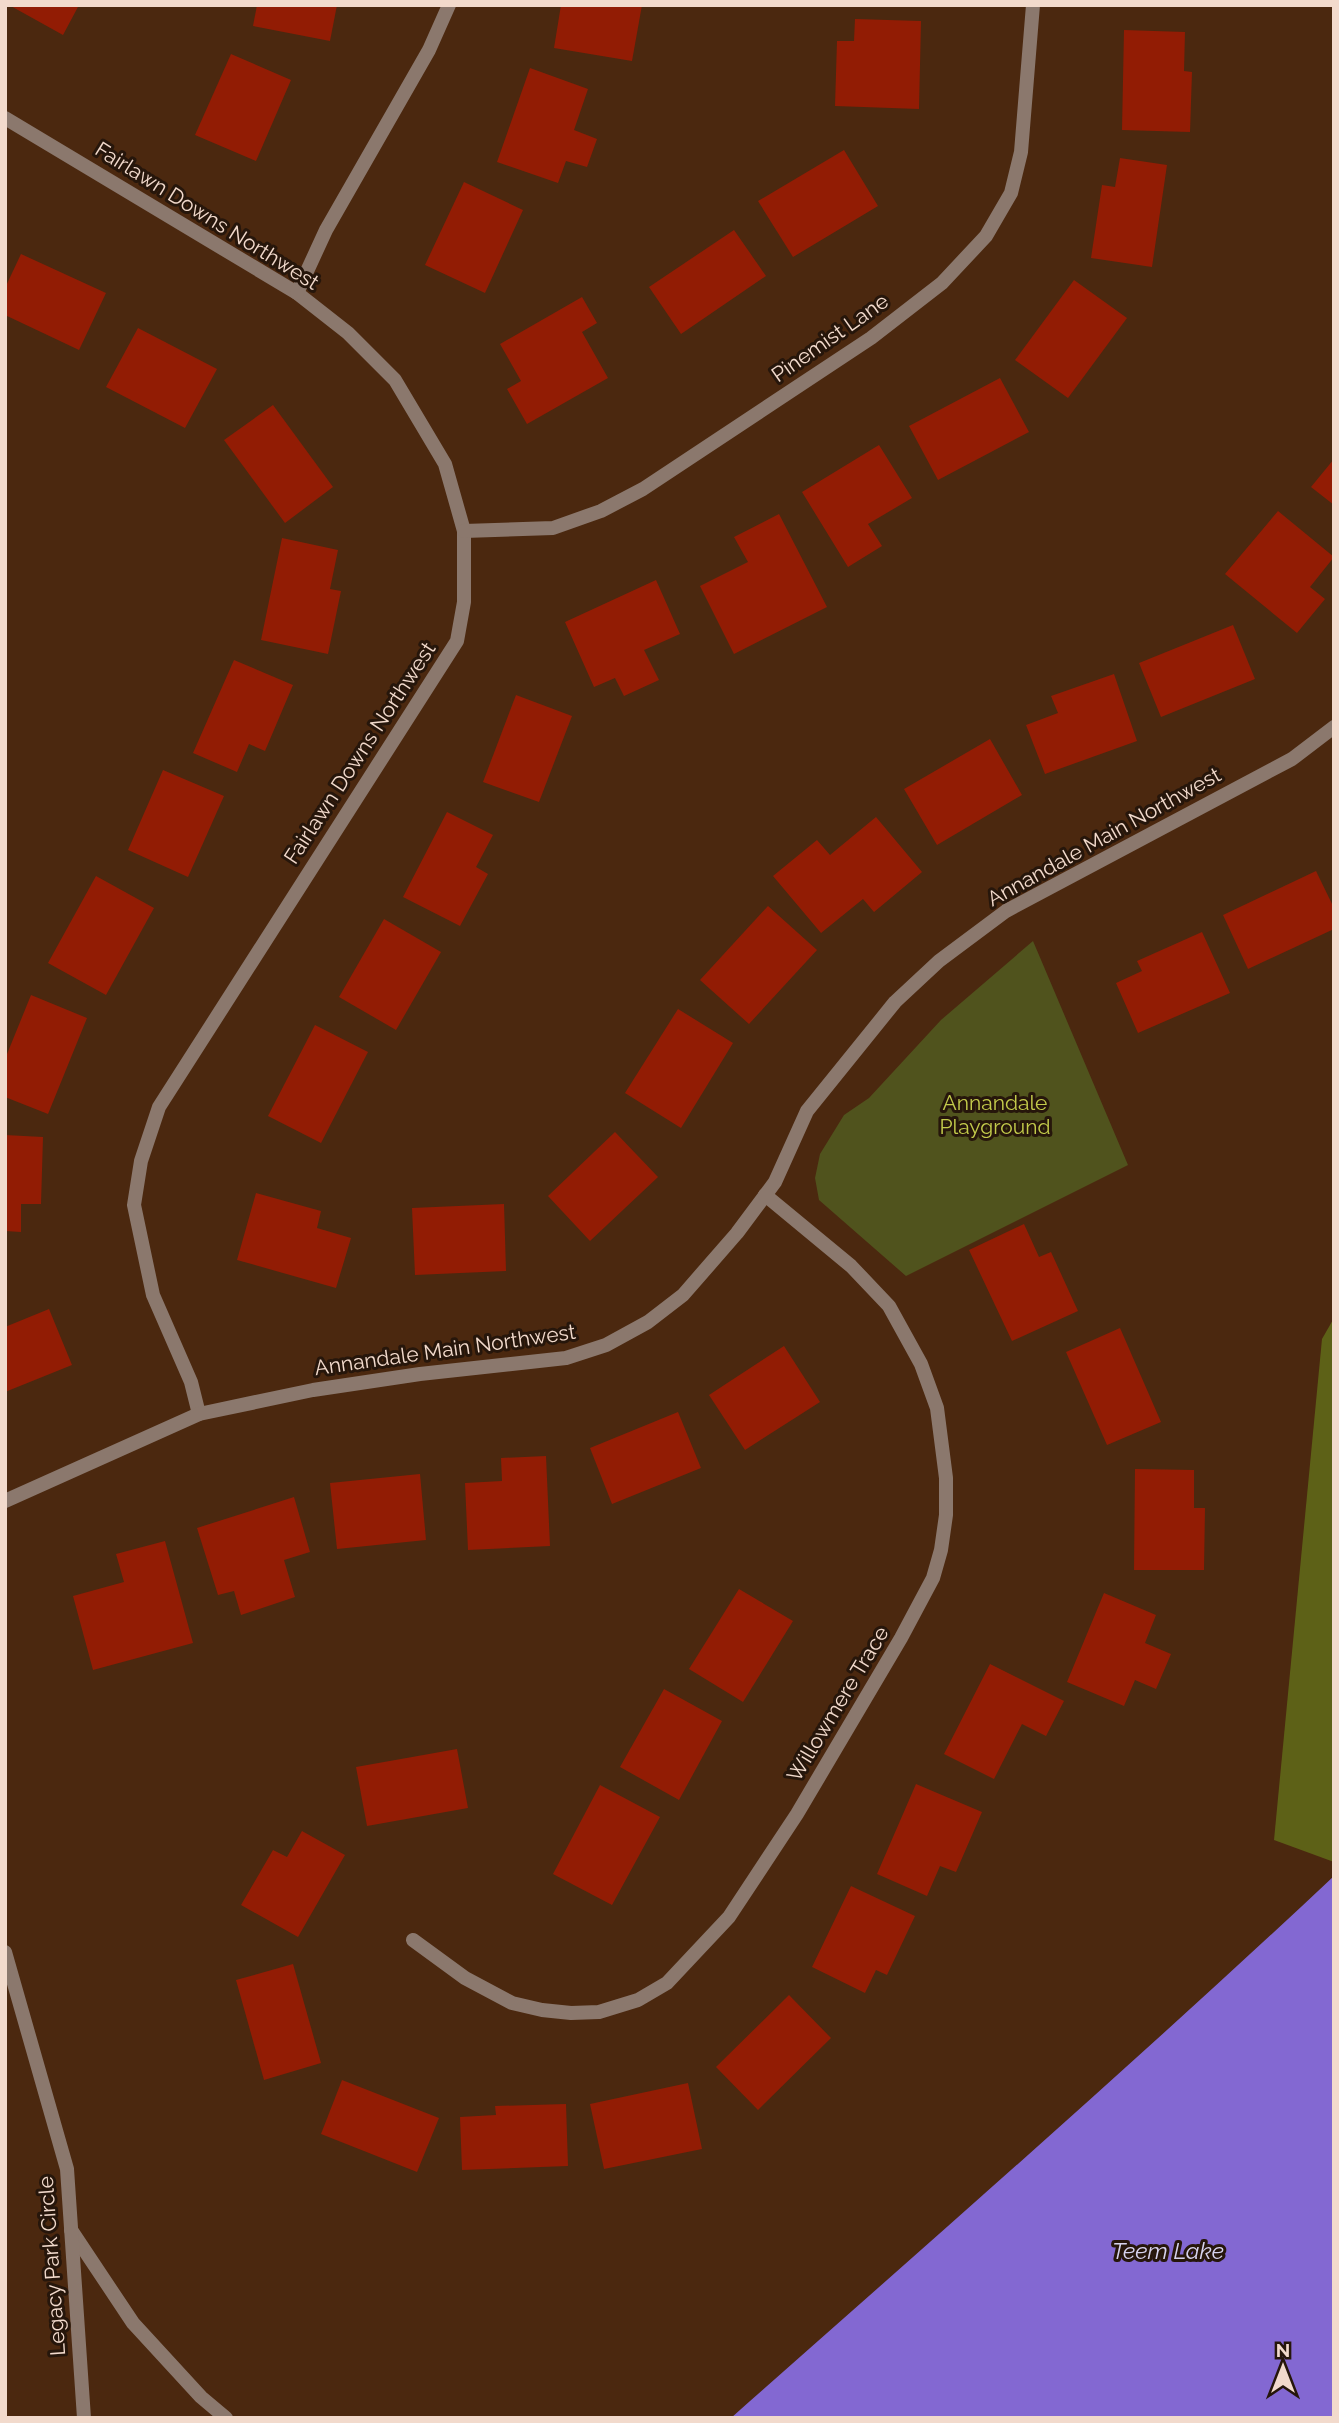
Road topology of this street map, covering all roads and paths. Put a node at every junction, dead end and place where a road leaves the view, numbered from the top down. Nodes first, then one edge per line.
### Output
1 (449, 5) edge
2 (1033, 5) edge
3 (5, 118) edge
4 (297, 293) junction
5 (464, 531) junction
6 (1334, 727) edge
7 (765, 1195) junction
8 (199, 1414) junction
9 (5, 1501) edge
10 (414, 1940) dead end
11 (5, 1952) edge
12 (71, 2230) junction
13 (84, 2418) edge
14 (226, 2418) edge

1 - 4 street
2 - 5 street, Pinemist Lane
3 - 4 street, Fairlawn Downs Northwest
4 - 5 street, Fairlawn Downs Northwest
5 - 8 street, Fairlawn Downs Northwest
6 - 7 street, Annandale Main Northwest
7 - 8 street, Annandale Main Northwest
7 - 10 street, Willowmere Trace
8 - 9 street, Annandale Main Northwest
11 - 12 street, Legacy Park Circle
12 - 13 street, Legacy Park Circle
12 - 14 street

